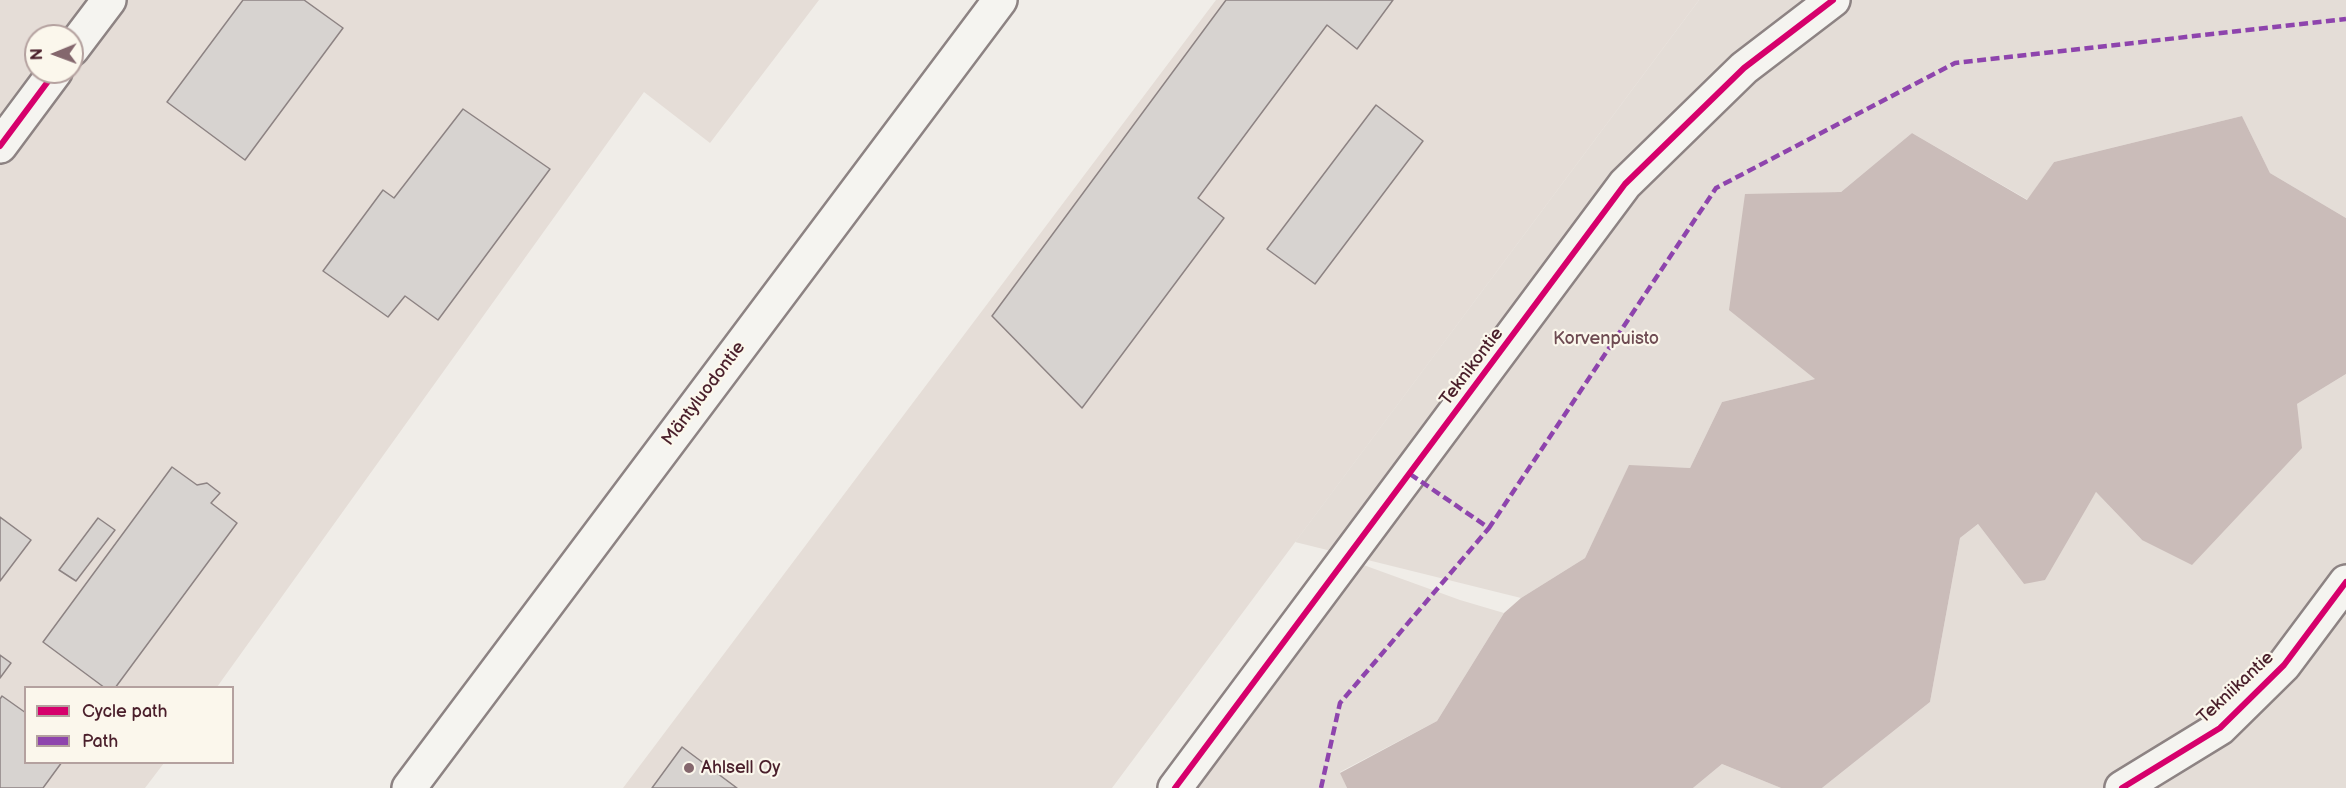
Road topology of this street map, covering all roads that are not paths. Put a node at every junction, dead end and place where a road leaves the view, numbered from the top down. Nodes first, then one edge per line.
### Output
1 (109, 0) edge
2 (1000, 0) edge
3 (1833, 0) edge
4 (84, 33) edge
5 (46, 84) edge
6 (0, 146) edge
7 (2346, 582) edge
8 (409, 788) edge
9 (1175, 788) edge
10 (2122, 788) edge

1 - 4 main road
2 - 8 main road, Mäntyluodontie
3 - 9 main road, Teknikontie
5 - 6 main road
7 - 10 main road, Tekniikantie

